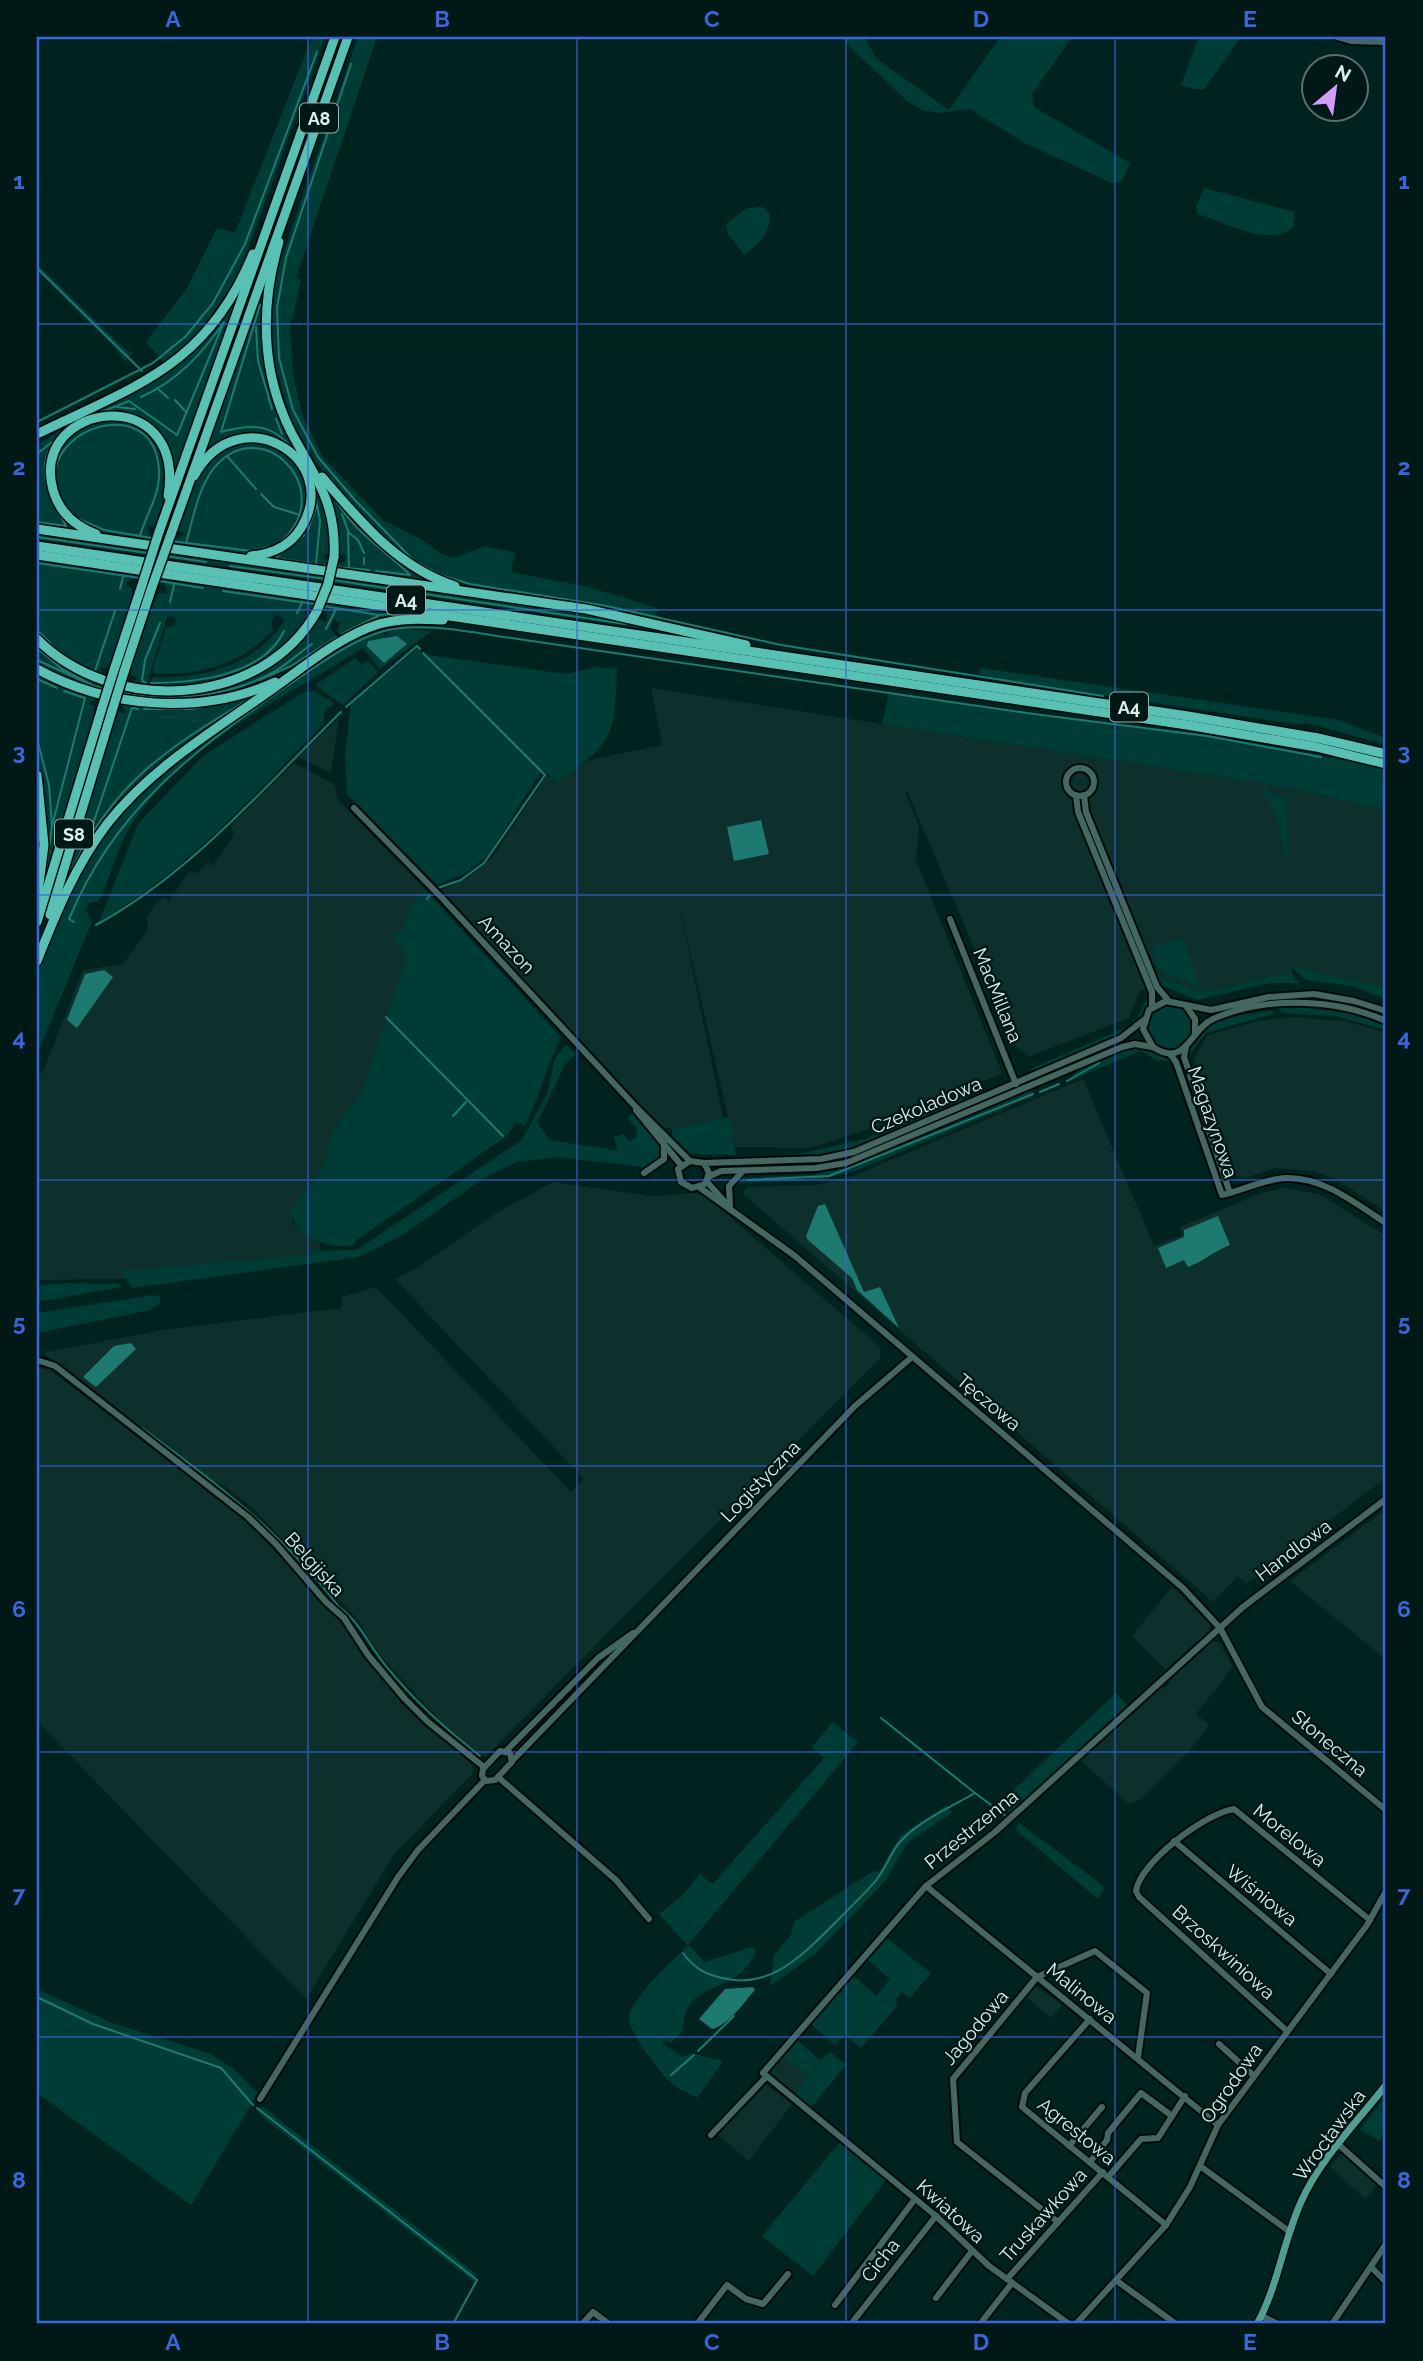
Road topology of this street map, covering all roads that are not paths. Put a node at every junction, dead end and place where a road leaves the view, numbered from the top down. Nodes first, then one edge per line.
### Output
1 (335, 37) edge
2 (348, 37) edge
3 (1338, 37) edge
4 (1386, 42) edge
5 (285, 174) junction
6 (289, 200) junction
7 (240, 322) junction
8 (93, 408) junction
9 (37, 434) edge
10 (37, 441) edge
11 (301, 449) junction
12 (180, 505) junction
13 (165, 517) junction
14 (37, 529) edge
15 (121, 540) junction
16 (37, 546) edge
17 (37, 555) edge
18 (222, 555) junction
19 (147, 586) junction
20 (494, 595) junction
21 (480, 621) junction
22 (37, 639) edge
23 (775, 654) junction
24 (37, 669) edge
25 (296, 672) junction
26 (107, 710) junction
27 (1386, 754) edge
28 (1386, 764) edge
29 (37, 775) edge
30 (1076, 795) junction
31 (1084, 795) junction
32 (354, 808) dead end
33 (1101, 857) junction
34 (37, 900) edge
35 (950, 919) dead end
36 (37, 922) edge
37 (1128, 926) junction
38 (37, 959) edge
39 (1170, 1001) junction
40 (1182, 1004) junction
41 (1152, 1007) junction
42 (1386, 1011) edge
43 (1144, 1018) junction
44 (1386, 1021) edge
45 (1193, 1039) junction
46 (1153, 1047) junction
47 (1186, 1047) junction
48 (1168, 1053) junction
49 (1016, 1084) junction
50 (634, 1105) junction
51 (664, 1142) junction
52 (690, 1161) junction
53 (704, 1163) junction
54 (681, 1165) junction
55 (744, 1170) junction
56 (644, 1173) dead end
57 (707, 1180) junction
58 (699, 1187) junction
59 (1230, 1193) junction
60 (729, 1206) junction
61 (1386, 1223) edge
62 (912, 1357) junction
63 (40, 1361) dead end
64 (1386, 1499) edge
65 (1220, 1628) junction
66 (635, 1632) junction
67 (1255, 1698) joint
68 (506, 1751) junction
69 (513, 1760) junction
70 (484, 1767) junction
71 (498, 1777) junction
72 (485, 1780) junction
73 (1386, 1810) edge
74 (1174, 1841) junction
75 (926, 1886) junction
76 (1386, 1891) edge
77 (1139, 1898) joint
78 (649, 1919) dead end
79 (1370, 1920) junction
80 (1331, 1974) junction
81 (1037, 1977) junction
82 (1090, 2019) junction
83 (1287, 2031) junction
84 (1219, 2044) dead end
85 (1138, 2057) junction
86 (764, 2075) junction
87 (1253, 2075) junction
88 (1386, 2085) edge
89 (1185, 2096) junction
90 (260, 2099) dead end
91 (1102, 2107) dead end
92 (1172, 2116) junction
93 (1218, 2125) junction
94 (711, 2134) dead end
95 (1339, 2145) junction
96 (1069, 2146) junction
97 (1090, 2162) junction
98 (1200, 2166) junction
99 (1106, 2174) junction
100 (1386, 2187) edge
101 (915, 2199) junction
102 (936, 2216) junction
103 (1058, 2222) junction
104 (1166, 2225) junction
105 (1290, 2232) junction
106 (1386, 2244) edge
107 (972, 2250) junction
108 (1372, 2268) junction
109 (788, 2274) dead end
110 (1010, 2281) junction
111 (1117, 2281) junction
112 (1386, 2282) edge
113 (936, 2298) dead end
114 (835, 2305) dead end
115 (1262, 2316) junction
116 (582, 2324) edge
117 (609, 2324) edge
118 (697, 2324) edge
119 (850, 2324) edge
120 (980, 2324) edge
121 (1069, 2324) edge
122 (1076, 2324) edge
123 (1175, 2324) edge
124 (1257, 2324) edge
125 (1278, 2324) edge
126 (1332, 2324) edge

1 - 5 highway, A8
2 - 6 highway, A8
3 - 4 street
5 - 7 highway, A8
5 - 8 highway
6 - 7 highway, A8
6 - 11 highway
7 - 12 highway, S8
7 - 13 highway, S8
8 - 9 highway
8 - 10 highway
11 - 20 highway
11 - 22 highway, bridge
12 - 18 highway
12 - 19 highway, S8, bridge
13 - 15 highway
13 - 19 highway, S8, bridge
14 - 15 highway
15 - 18 highway
16 - 23 highway, A4
17 - 21 highway, A4
18 - 20 highway
19 - 26 highway, S8, bridge
19 - 26 highway, S8, bridge
20 - 23 highway
21 - 25 highway
21 - 28 highway, A4
23 - 27 highway, A4
24 - 25 highway
25 - 38 highway
26 - 36 highway, S8
26 - 38 highway, S8
29 - 34 highway
30 - 31 street
30 - 31 street
30 - 33 street
31 - 33 street
32 - 50 street, Amazon
33 - 37 street
35 - 49 street, MacMillana
37 - 39 street
37 - 41 street
39 - 40 street
39 - 41 street
40 - 42 street
40 - 45 street
41 - 43 street
43 - 46 street
43 - 49 street, Czekoladowa
44 - 45 street
45 - 47 street
46 - 48 street
46 - 55 street, Czekoladowa
47 - 48 street
47 - 59 street, Magazynowa
48 - 59 street, Magazynowa
49 - 53 street, Czekoladowa
50 - 51 street, Amazon
50 - 52 street, Amazon
51 - 54 street, Amazon
51 - 56 street
52 - 53 street
52 - 54 street
53 - 57 street
54 - 58 street
55 - 57 street, Czekoladowa
55 - 60 street
57 - 58 street
57 - 60 street
58 - 60 street, Tęczowa
59 - 61 street, Magazynowa
60 - 62 street, Tęczowa
62 - 65 street, Tęczowa
62 - 66 street, Logistyczna
63 - 70 street, Belgijska
64 - 65 street, Handlowa
65 - 67 street, Tęczowa
65 - 75 street, Przestrzenna
66 - 68 street, Logistyczna
66 - 69 street, Logistyczna
67 - 73 street, Słoneczna
68 - 69 street
68 - 70 street, Logistyczna
69 - 71 street, Logistyczna
70 - 72 street
71 - 72 street
71 - 78 street
72 - 90 street
74 - 77 street, Morelowa
74 - 79 street, Morelowa
74 - 80 street, Wiśniowa
75 - 81 street, Malinowa
75 - 86 street, Przestrzenna
76 - 79 street, Ogrodowa
77 - 83 street, Brzoskwiniowa
79 - 80 street, Ogrodowa
80 - 83 street, Ogrodowa
81 - 82 street, Malinowa
81 - 85 street
81 - 103 street, Jagodowa
82 - 85 street, Malinowa
82 - 96 street, Agrestowa
83 - 87 street, Ogrodowa
84 - 87 street
85 - 89 street, Malinowa
86 - 94 street, Przestrzenna
86 - 101 street, Kwiatowa
87 - 93 street, Ogrodowa
88 - 95 main road, Wrocławska
89 - 92 street
89 - 93 street, Malinowa
91 - 96 street
92 - 97 street
92 - 99 street, Truskawkowa
93 - 98 street, Ogrodowa
95 - 100 street
95 - 105 main road, Wrocławska
96 - 97 street, Agrestowa
97 - 99 street, Agrestowa
98 - 104 street, Ogrodowa
98 - 105 street
99 - 103 street, Truskawkowa
99 - 104 street, Agrestowa
101 - 102 street, Kwiatowa
101 - 114 street
102 - 107 street, Kwiatowa
102 - 119 street, Cicha
103 - 110 street, Truskawkowa
104 - 111 street, Ogrodowa
105 - 115 main road, Wrocławska
106 - 108 street
107 - 110 street, Kwiatowa
107 - 113 street
108 - 112 street
108 - 126 street
109 - 118 street
110 - 120 street, Truskawkowa
110 - 121 street, Kwiatowa
111 - 122 street, Ogrodowa
111 - 123 street
115 - 124 main road, Wrocławska
115 - 125 street
116 - 117 street

